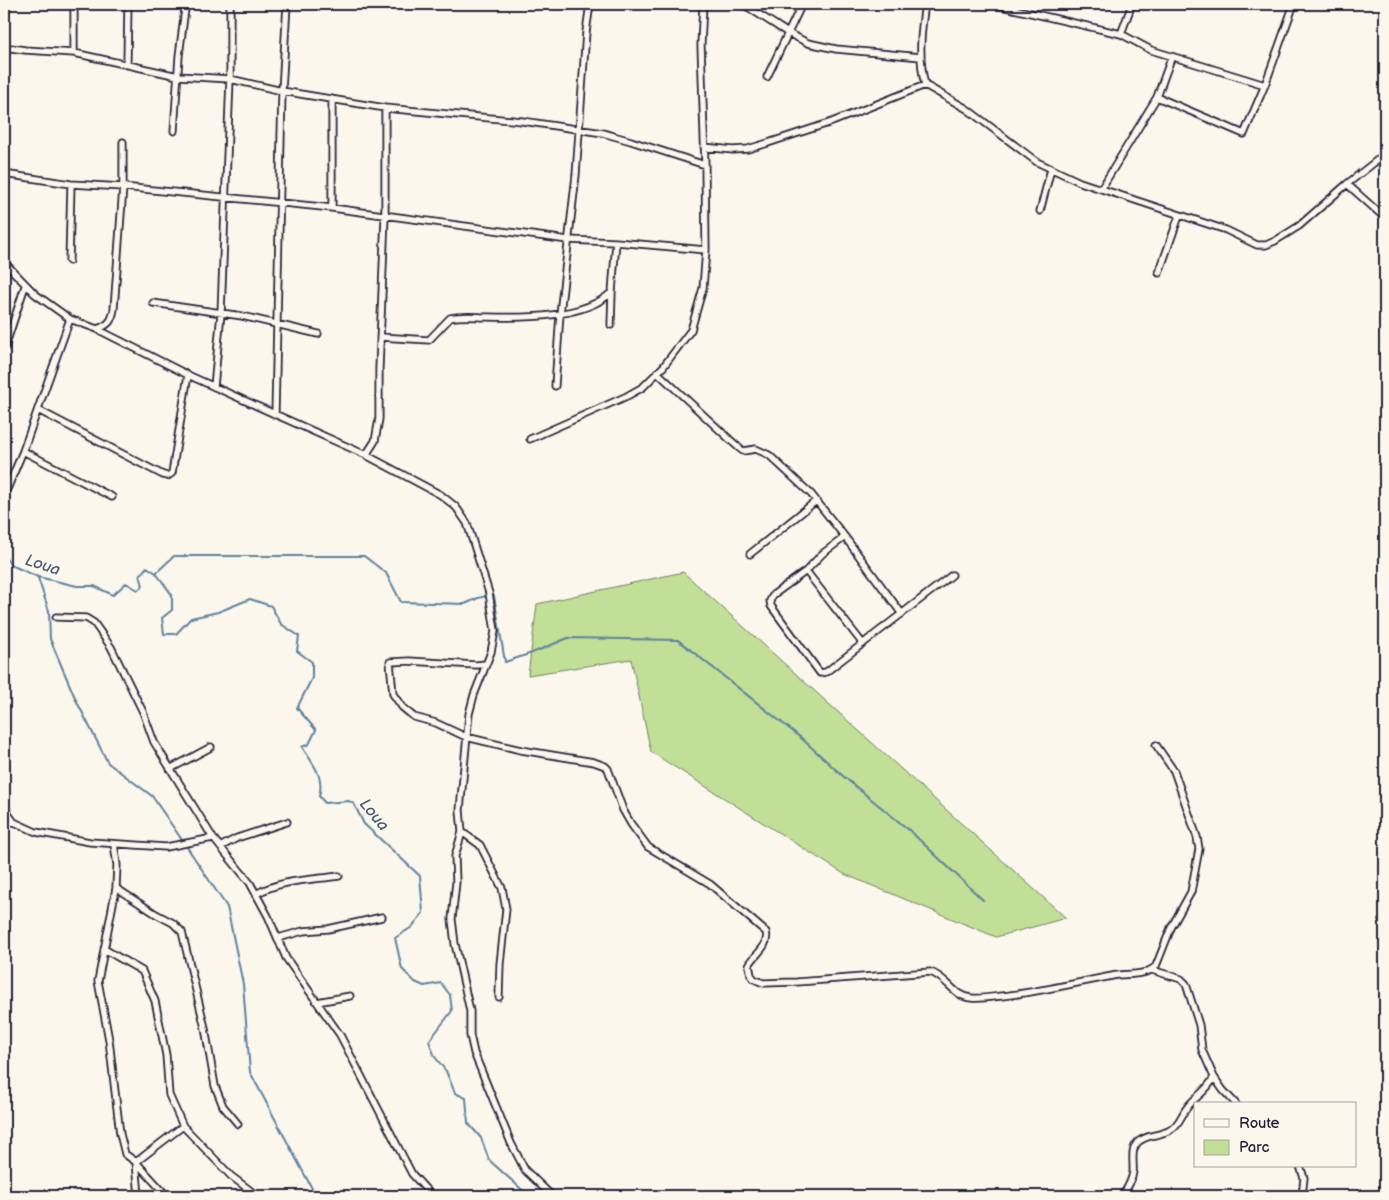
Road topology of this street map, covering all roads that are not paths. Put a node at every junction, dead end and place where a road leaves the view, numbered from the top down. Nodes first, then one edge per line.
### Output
1 (74, 4) edge
2 (128, 4) edge
3 (230, 4) edge
4 (287, 4) edge
5 (590, 4) edge
6 (703, 4) edge
7 (743, 4) edge
8 (802, 4) edge
9 (925, 4) edge
10 (992, 4) edge
11 (1132, 4) edge
12 (1294, 4) edge
13 (1021, 7) edge
14 (185, 9) dead end
15 (788, 32) junction
16 (1121, 34) junction
17 (4, 47) edge
18 (74, 53) junction
19 (1172, 56) junction
20 (921, 58) junction
21 (127, 63) junction
22 (178, 76) junction
23 (768, 77) dead end
24 (230, 79) junction
25 (925, 85) junction
26 (1265, 85) junction
27 (282, 91) junction
28 (1157, 97) junction
29 (332, 99) junction
30 (385, 108) junction
31 (579, 130) junction
32 (174, 131) dead end
33 (123, 142) dead end
34 (704, 147) junction
35 (1385, 154) edge
36 (705, 165) junction
37 (1051, 168) junction
38 (4, 174) edge
39 (71, 184) junction
40 (1348, 184) junction
41 (123, 187) junction
42 (1101, 189) junction
43 (226, 198) junction
44 (280, 203) junction
45 (332, 208) junction
46 (1040, 211) dead end
47 (385, 216) junction
48 (1179, 216) junction
49 (1385, 218) edge
50 (568, 240) junction
51 (616, 242) junction
52 (706, 250) junction
53 (69, 261) dead end
54 (4, 262) edge
55 (1159, 273) dead end
56 (25, 286) junction
57 (612, 292) junction
58 (153, 303) dead end
59 (222, 313) junction
60 (560, 314) junction
61 (70, 319) junction
62 (277, 325) junction
63 (611, 325) dead end
64 (97, 328) junction
65 (318, 334) dead end
66 (380, 337) junction
67 (4, 350) edge
68 (657, 372) junction
69 (188, 376) junction
70 (555, 386) dead end
71 (214, 387) junction
72 (38, 410) junction
73 (275, 415) junction
74 (530, 439) dead end
75 (23, 451) junction
76 (366, 455) junction
77 (4, 492) edge
78 (112, 496) dead end
79 (816, 501) junction
80 (845, 537) junction
81 (750, 554) dead end
82 (806, 571) junction
83 (952, 576) dead end
84 (902, 614) junction
85 (56, 617) dead end
86 (863, 644) junction
87 (486, 664) junction
88 (466, 737) junction
89 (1156, 745) dead end
90 (211, 747) dead end
91 (170, 768) junction
92 (4, 808) edge
93 (14, 822) junction
94 (287, 822) dead end
95 (4, 823) edge
96 (462, 832) junction
97 (213, 838) junction
98 (114, 844) junction
99 (220, 847) junction
100 (339, 876) dead end
101 (116, 888) junction
102 (256, 894) junction
103 (382, 917) dead end
104 (278, 938) junction
105 (104, 949) junction
106 (1152, 970) junction
107 (350, 996) dead end
108 (499, 997) dead end
109 (317, 1002) junction
110 (1214, 1078) junction
111 (1234, 1102) edge
112 (238, 1124) dead end
113 (183, 1126) junction
114 (136, 1162) junction
115 (1301, 1168) edge
116 (429, 1195) edge
117 (139, 1196) edge
118 (168, 1196) edge
119 (254, 1196) edge
120 (552, 1196) edge
121 (1122, 1196) edge
122 (1302, 1196) edge

1 - 18 street
2 - 21 street
3 - 24 street
4 - 27 street
5 - 31 street
6 - 34 street
7 - 15 street
8 - 15 street
9 - 20 street
10 - 13 street
11 - 16 street
12 - 26 street
13 - 16 street
14 - 22 street
15 - 20 street
15 - 23 street
16 - 19 street
17 - 18 street
18 - 21 street
19 - 26 street
19 - 28 street
20 - 25 street
21 - 22 street
22 - 24 street
22 - 32 street
24 - 27 street
24 - 43 street
25 - 34 street
25 - 37 street
26 - 28 street
27 - 29 street
27 - 44 street
28 - 42 street
29 - 30 street
29 - 45 street
30 - 31 street
30 - 47 street
31 - 36 street
31 - 50 street
33 - 41 street
34 - 36 street
35 - 40 street
36 - 52 street
37 - 42 street
37 - 46 street
38 - 39 street
39 - 41 street
39 - 53 street
40 - 48 street
40 - 49 street
41 - 43 street
41 - 64 street
42 - 48 street
43 - 44 street
43 - 59 street
44 - 45 street
44 - 62 street
45 - 47 street
47 - 50 street
47 - 66 street
48 - 55 street
50 - 51 street
50 - 60 street
51 - 52 street
51 - 57 street
52 - 68 street
54 - 56 street
56 - 61 street
56 - 67 street
57 - 60 street
57 - 63 street
58 - 59 street
59 - 62 street
59 - 71 street
60 - 66 street
60 - 70 street
61 - 64 street
61 - 72 street
62 - 65 street
62 - 73 street
64 - 69 street
66 - 76 street
68 - 74 street
68 - 79 street
69 - 71 street
69 - 72 street
71 - 73 street
72 - 75 street
73 - 76 street
75 - 77 street
75 - 78 street
76 - 87 street
79 - 80 street
79 - 81 street
80 - 82 street
80 - 84 street
82 - 86 street
82 - 86 street
83 - 84 street
84 - 86 street
85 - 91 street
87 - 88 street
87 - 88 street
88 - 96 street
88 - 106 street
89 - 106 street
90 - 91 street
91 - 97 street
92 - 93 street
93 - 95 street
93 - 98 street
94 - 99 street
96 - 108 street
96 - 120 street
97 - 98 street
97 - 99 street
98 - 101 street
99 - 102 street
100 - 102 street
101 - 105 street
101 - 112 street
102 - 104 street
103 - 104 street
104 - 109 street
105 - 113 street
105 - 114 street
106 - 110 street
107 - 109 street
109 - 116 street
110 - 111 street
110 - 121 street
113 - 114 street
113 - 119 street
114 - 117 street
114 - 118 street
115 - 122 street

